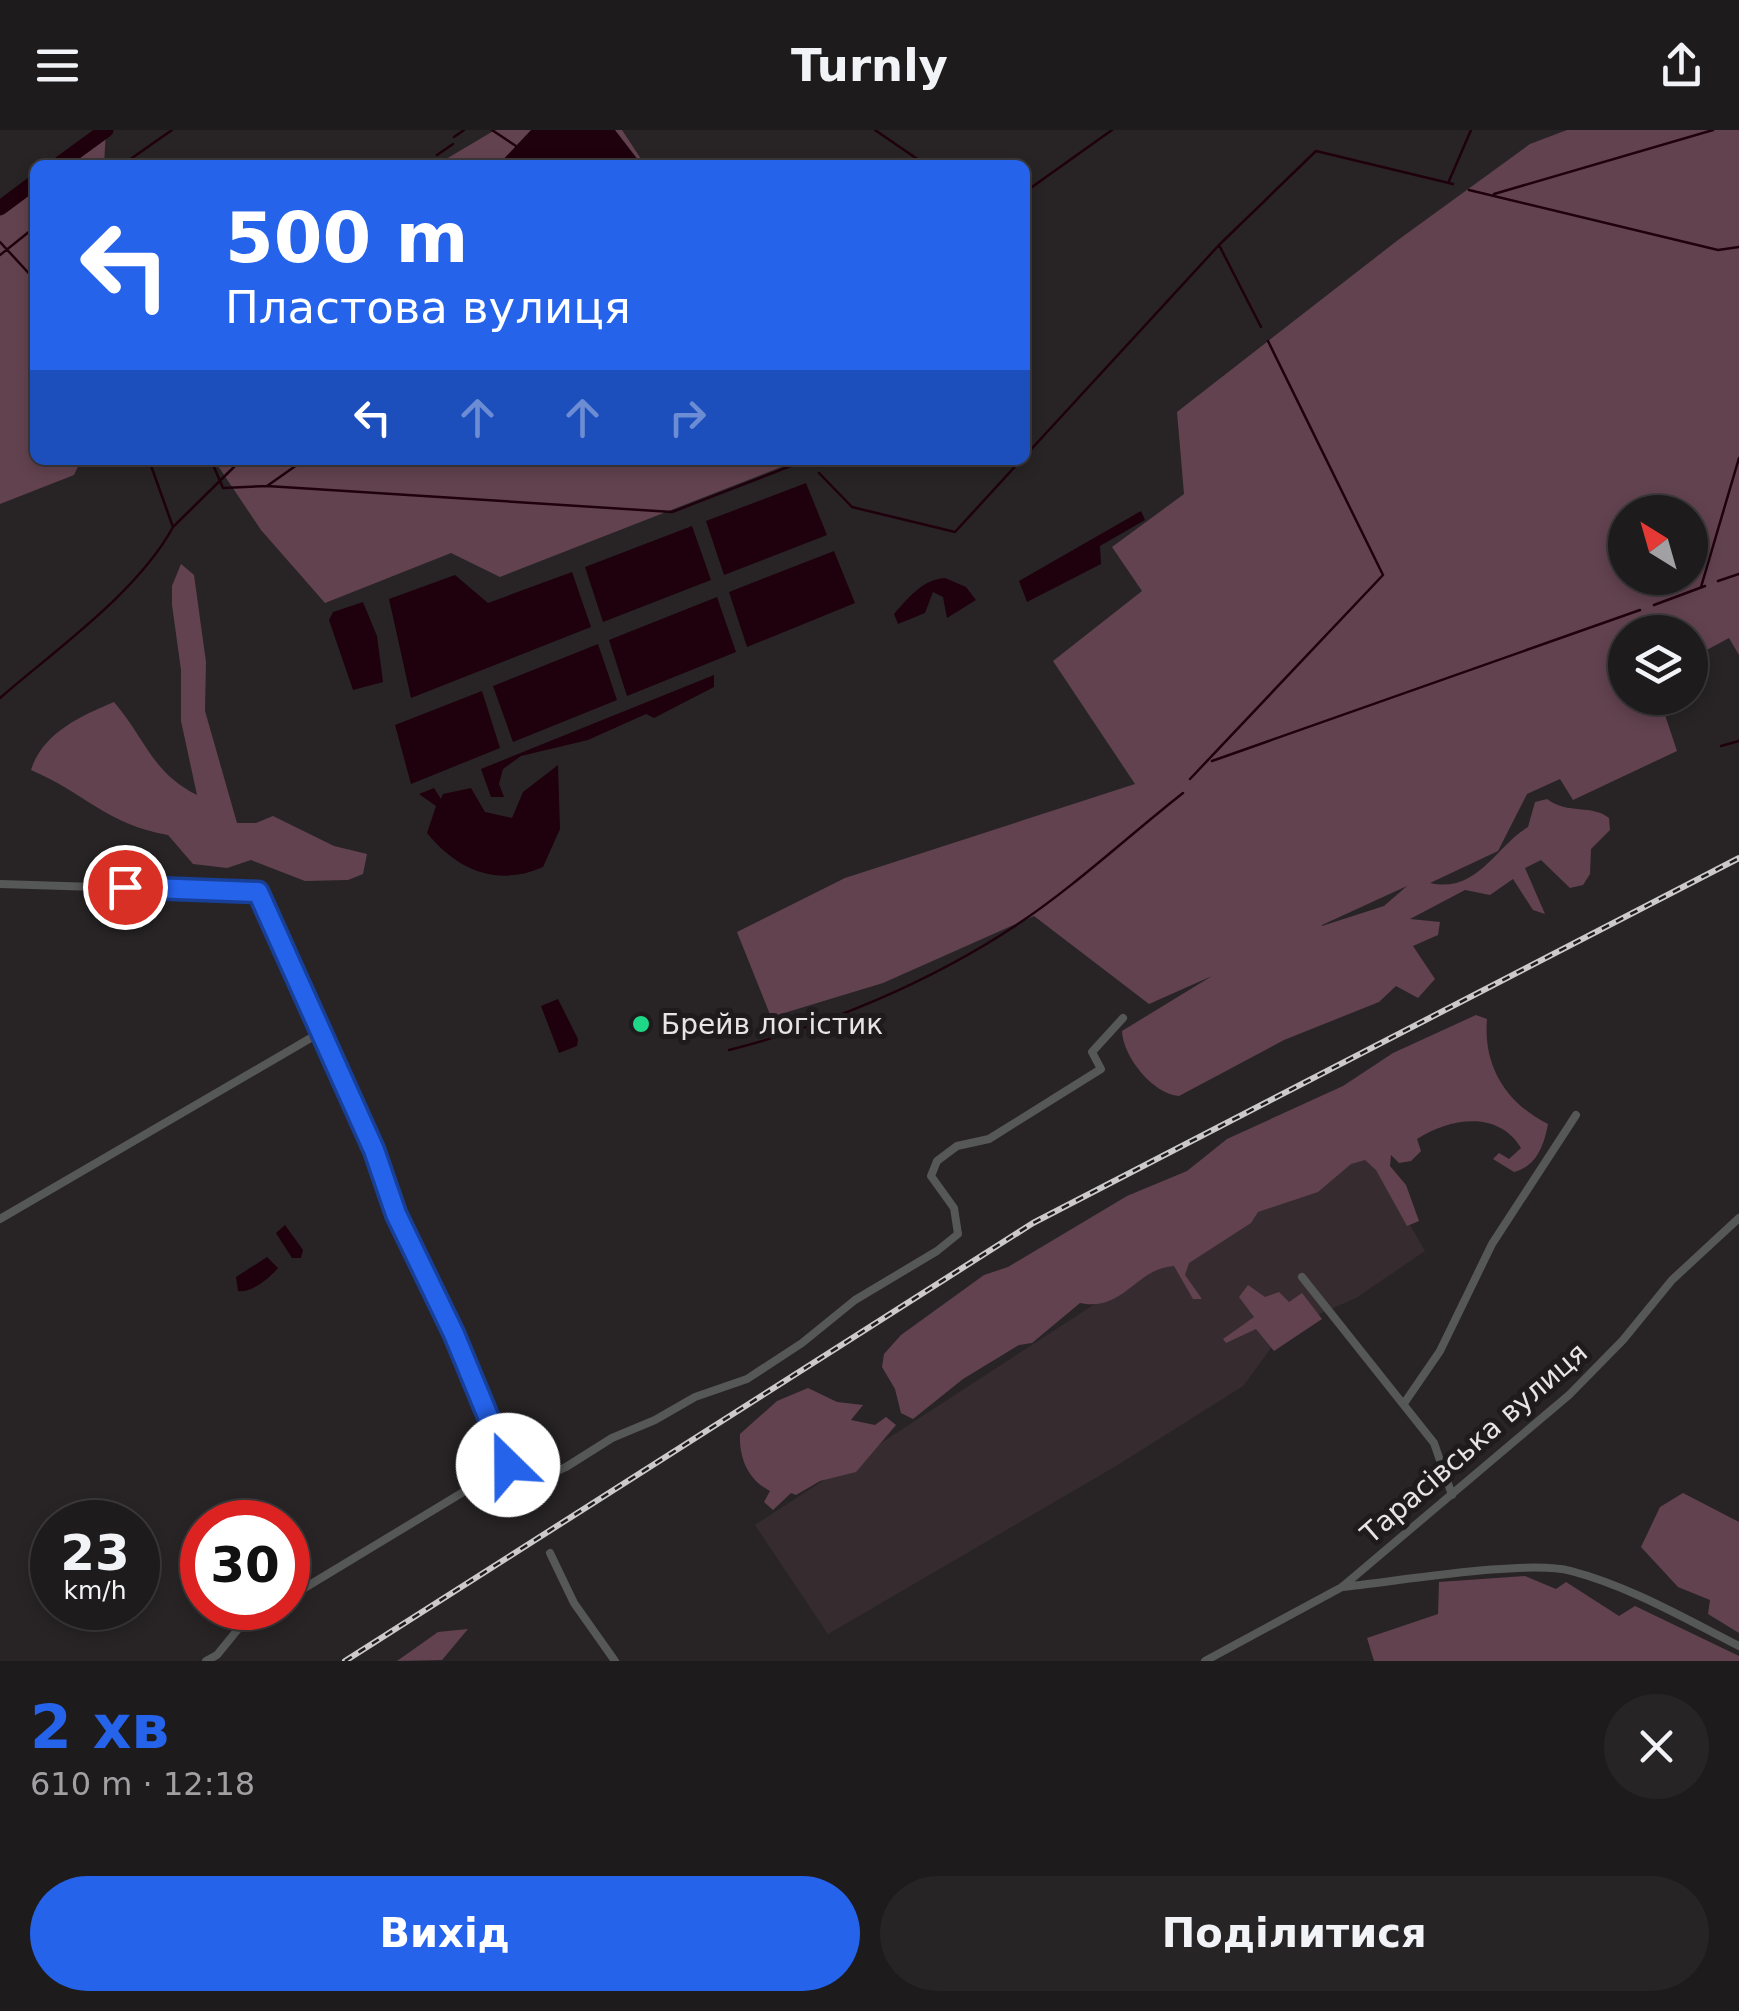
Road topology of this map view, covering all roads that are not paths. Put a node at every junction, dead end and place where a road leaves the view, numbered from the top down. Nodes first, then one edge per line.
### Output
1 (0, 884) edge
2 (1123, 1018) dead end
3 (320, 1032) junction
4 (1576, 1114) dead end
5 (1739, 1218) edge
6 (0, 1219) edge
7 (1302, 1276) dead end
8 (1405, 1402) junction
9 (508, 1465) junction
10 (1452, 1494) junction
11 (550, 1553) dead end
12 (310, 1585) edge
13 (1342, 1588) junction
14 (238, 1630) edge
15 (1739, 1646) edge
16 (206, 1661) edge
17 (615, 1661) edge
18 (1205, 1661) edge

1 - 3 street
2 - 9 street
3 - 6 street
3 - 9 street
4 - 8 street
5 - 10 street, Тарасівська вулиця
7 - 8 street
8 - 10 street
9 - 12 street
10 - 13 street, Тарасівська вулиця
11 - 17 street
13 - 15 street
13 - 18 street, Тарасівська вулиця
14 - 16 street

